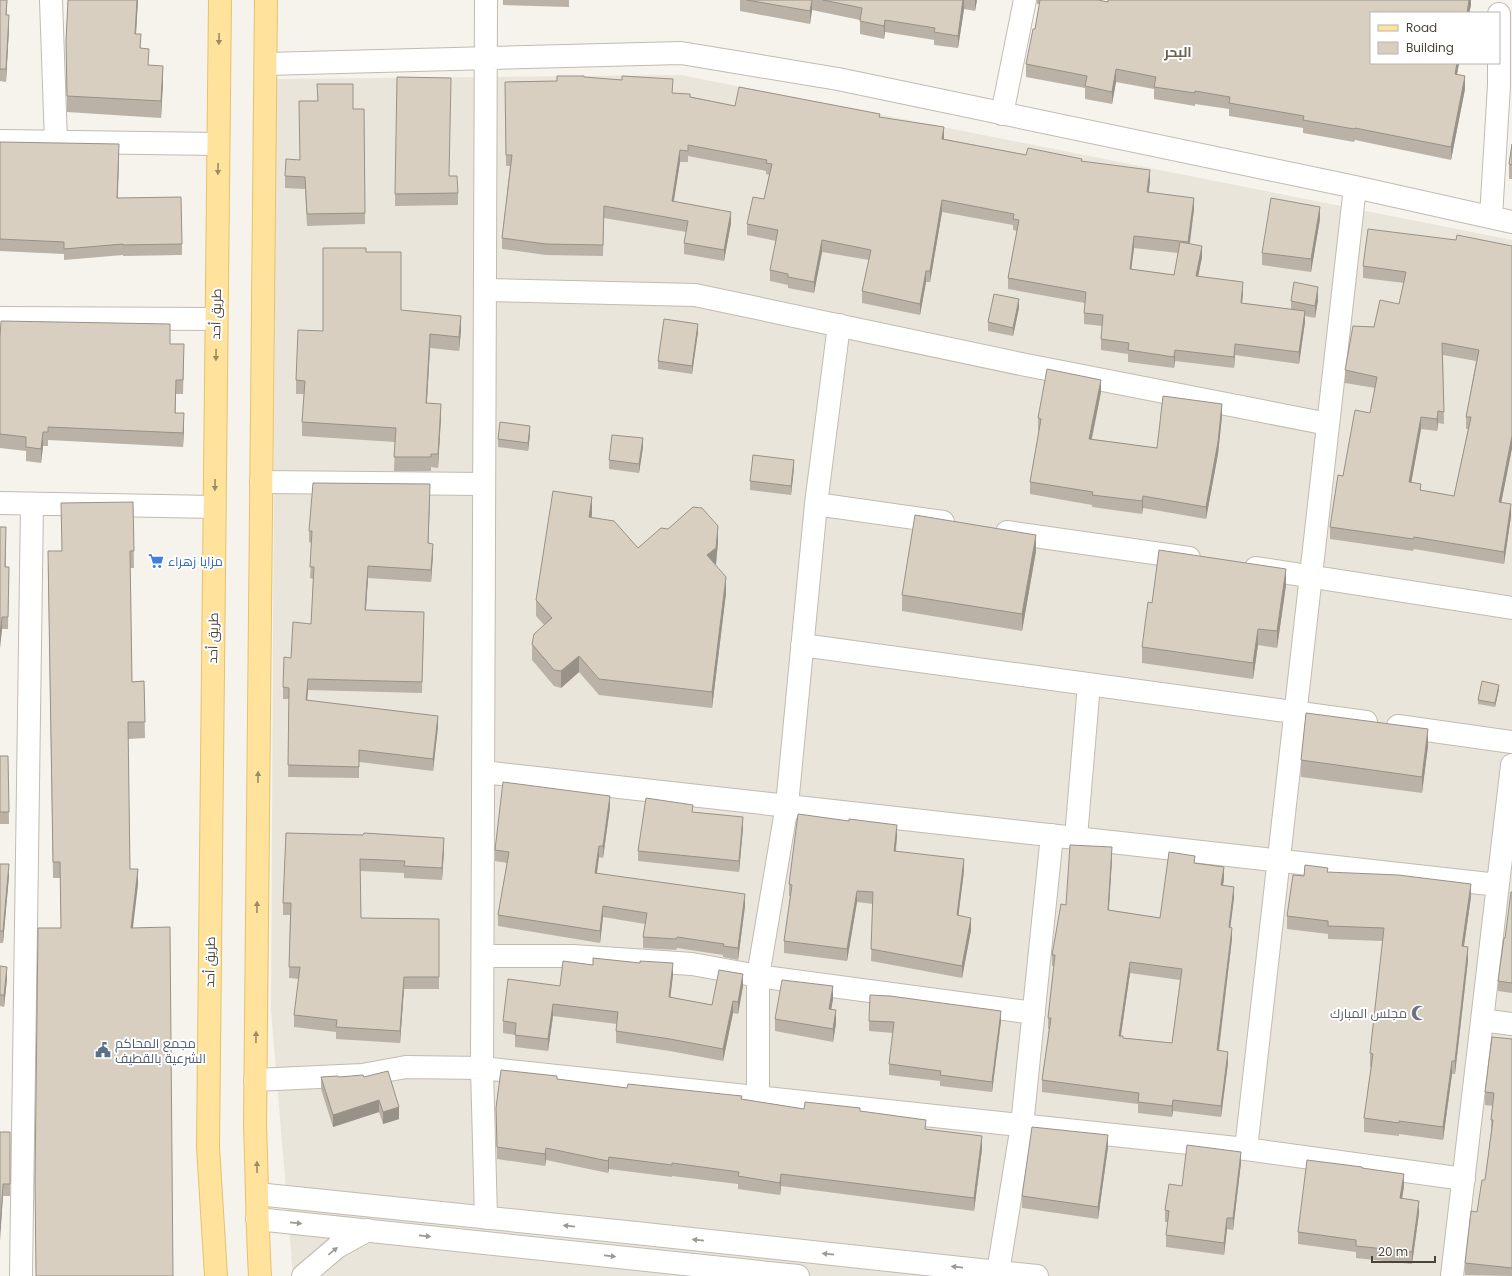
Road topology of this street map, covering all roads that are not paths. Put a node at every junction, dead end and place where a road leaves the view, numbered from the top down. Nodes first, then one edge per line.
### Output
1 (51, 0) edge
2 (220, 0) edge
3 (266, 0) edge
4 (486, 0) edge
5 (1025, 0) edge
6 (1499, 0) edge
7 (1499, 12) edge
8 (1500, 24) edge
9 (486, 58) junction
10 (266, 64) junction
11 (1506, 87) edge
12 (1002, 114) junction
13 (0, 141) edge
14 (56, 142) junction
15 (218, 144) junction
16 (1355, 187) junction
17 (1491, 217) junction
18 (1512, 222) edge
19 (485, 290) junction
20 (0, 318) edge
21 (216, 319) junction
22 (839, 325) junction
23 (1328, 424) junction
24 (261, 482) junction
25 (484, 484) junction
26 (0, 503) edge
27 (32, 504) junction
28 (816, 504) junction
29 (214, 507) junction
30 (966, 526) edge
31 (989, 529) edge
32 (1209, 561) edge
33 (1240, 566) edge
34 (1311, 576) junction
35 (1512, 608) edge
36 (802, 645) junction
37 (1089, 684) junction
38 (1296, 712) junction
39 (1512, 742) edge
40 (1512, 765) edge
41 (483, 772) junction
42 (786, 805) junction
43 (1052, 835) junction
44 (1076, 837) junction
45 (1279, 860) junction
46 (1498, 885) junction
47 (483, 956) junction
48 (758, 976) junction
49 (1034, 1013) junction
50 (1482, 1020) junction
51 (1512, 1024) edge
52 (482, 1068) junction
53 (255, 1080) junction
54 (758, 1097) junction
55 (1022, 1126) junction
56 (1246, 1149) junction
57 (1464, 1179) junction
58 (257, 1194) junction
59 (486, 1218) junction
60 (257, 1219) junction
61 (368, 1230) junction
62 (998, 1272) junction
63 (20, 1276) edge
64 (216, 1276) edge
65 (260, 1276) edge
66 (303, 1276) edge
67 (798, 1276) edge
68 (1038, 1276) edge
69 (1452, 1276) edge

1 - 14 street
2 -> 15 main road, طريق أحد
3 - 10 main road
4 - 9 street
5 - 12 street
6 - 7 street
8 - 11 street
9 - 10 street
9 - 12 street
9 - 19 street
10 - 24 main road
11 - 17 street
12 - 16 street
13 - 14 street
14 - 15 street
15 -> 21 main road, طريق أحد
16 - 17 street
16 - 23 street
17 - 18 street
19 - 22 street
19 - 25 street
20 - 21 street
21 -> 29 main road, طريق أحد
22 - 23 street
22 - 28 street
23 - 34 street
24 - 25 street
53 -> 24 main road
25 - 41 street
26 - 27 street
27 - 29 street
27 - 63 street
28 - 30 street
28 - 36 street
29 - 64 main road, طريق أحد
31 - 32 street
33 - 34 street
34 - 35 street
34 - 38 street
36 - 37 street
36 - 42 street
37 - 38 street
37 - 44 street
38 - 39 street
38 - 45 street
40 - 46 street
41 - 42 street
41 - 47 street
42 - 43 street
42 - 48 street
43 - 44 street
43 - 49 street
44 - 45 street
45 - 46 street
45 - 56 street
46 - 50 street
47 - 48 street
47 - 52 street
48 - 49 street
48 - 54 street
49 - 55 street
50 - 51 street
50 - 57 street
52 - 53 street
52 - 54 street
52 - 59 street
58 -> 53 main road
54 - 55 street
55 - 56 street
55 - 62 street
56 - 57 street
57 - 69 street
58 - 59 street
58 - 60 main road
62 -> 59 street
60 -> 61 street
60 - 65 main road
66 -> 61 street
61 -> 67 street
62 - 68 street

